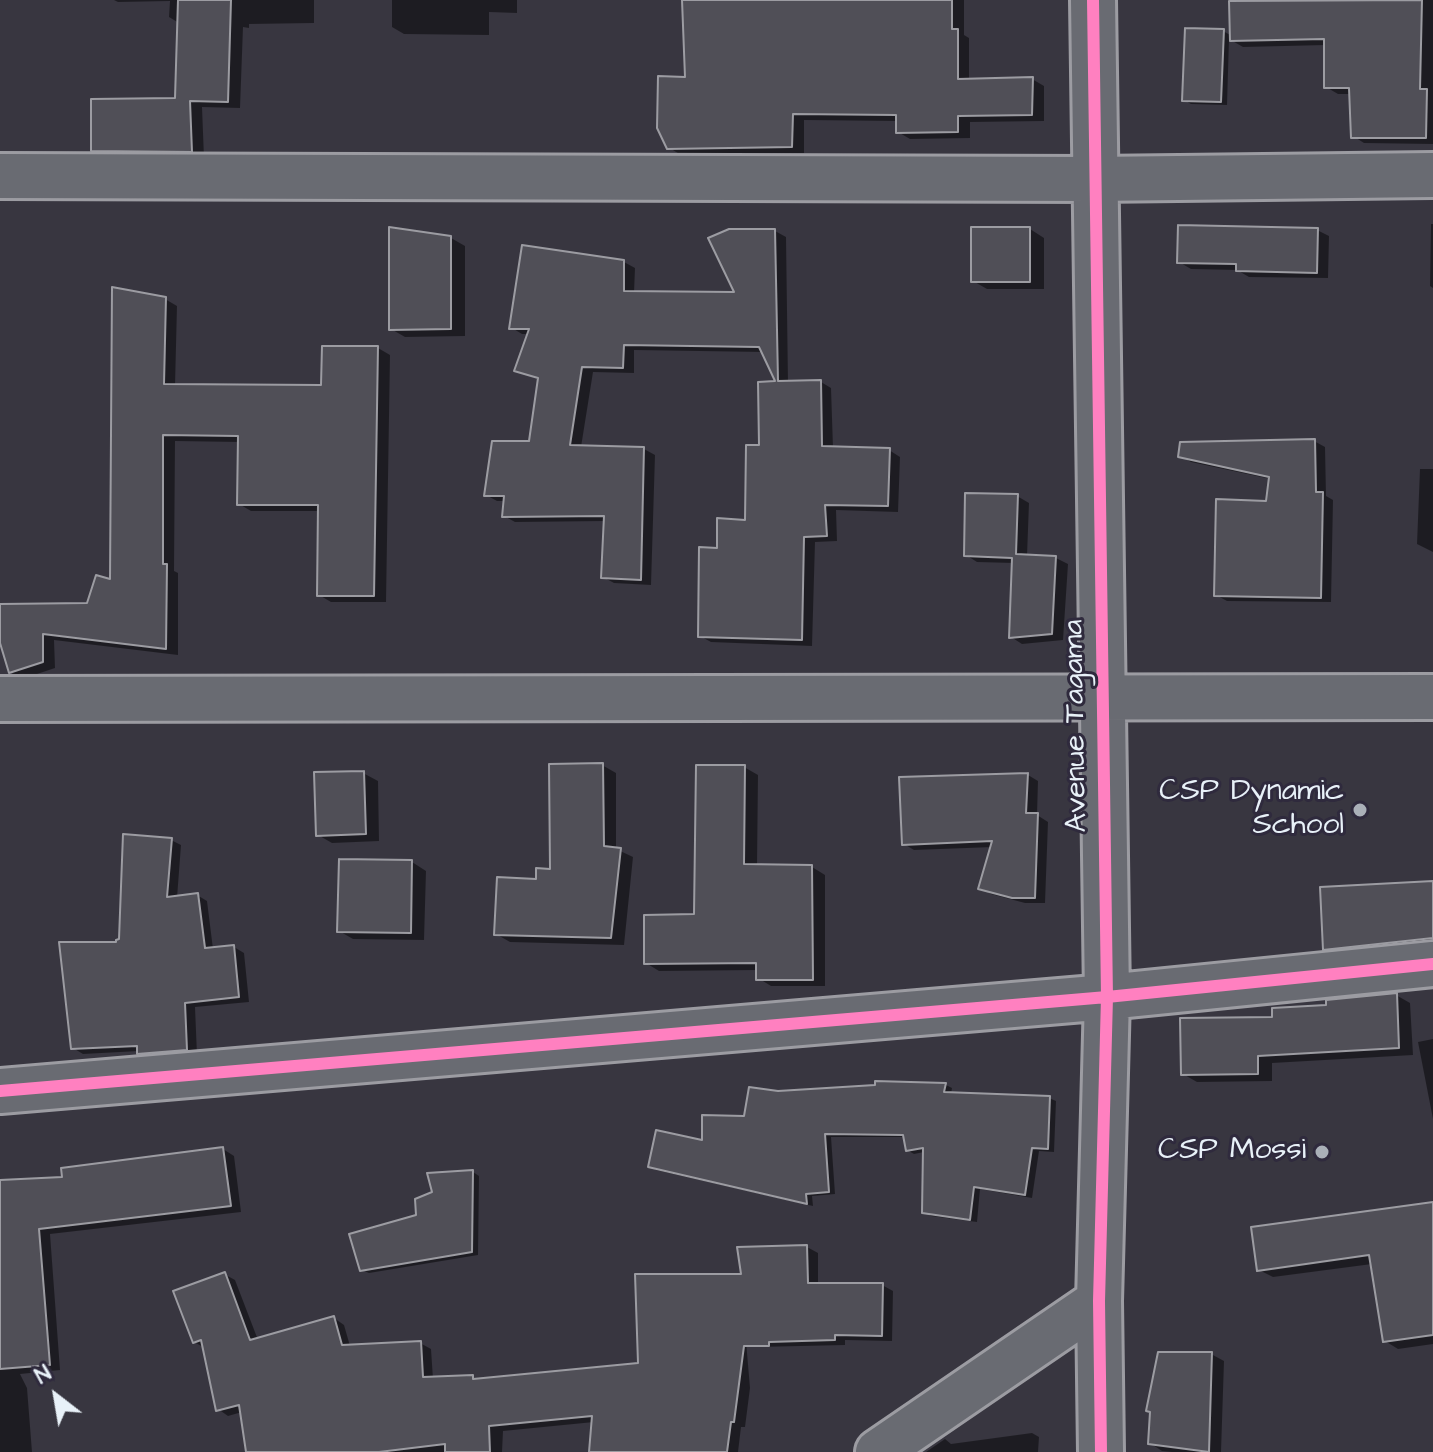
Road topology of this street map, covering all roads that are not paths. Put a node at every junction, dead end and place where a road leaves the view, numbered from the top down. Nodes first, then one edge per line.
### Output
1 (1093, 0) edge
2 (1433, 175) edge
3 (0, 176) edge
4 (1094, 179) junction
5 (1433, 697) edge
6 (1103, 698) junction
7 (0, 699) edge
8 (1433, 964) edge
9 (1107, 997) junction
10 (0, 1091) edge
11 (1099, 1301) junction
12 (878, 1452) edge
13 (1101, 1452) edge

1 - 4 street, Avenue Tagama
2 - 4 street
3 - 4 street
4 - 6 street, Avenue Tagama
5 - 6 street
6 - 7 street
6 - 9 street, Avenue Tagama
8 - 9 street
9 - 10 street
9 - 11 street, Avenue Tagama
11 - 12 street
11 - 13 street, Avenue Tagama

